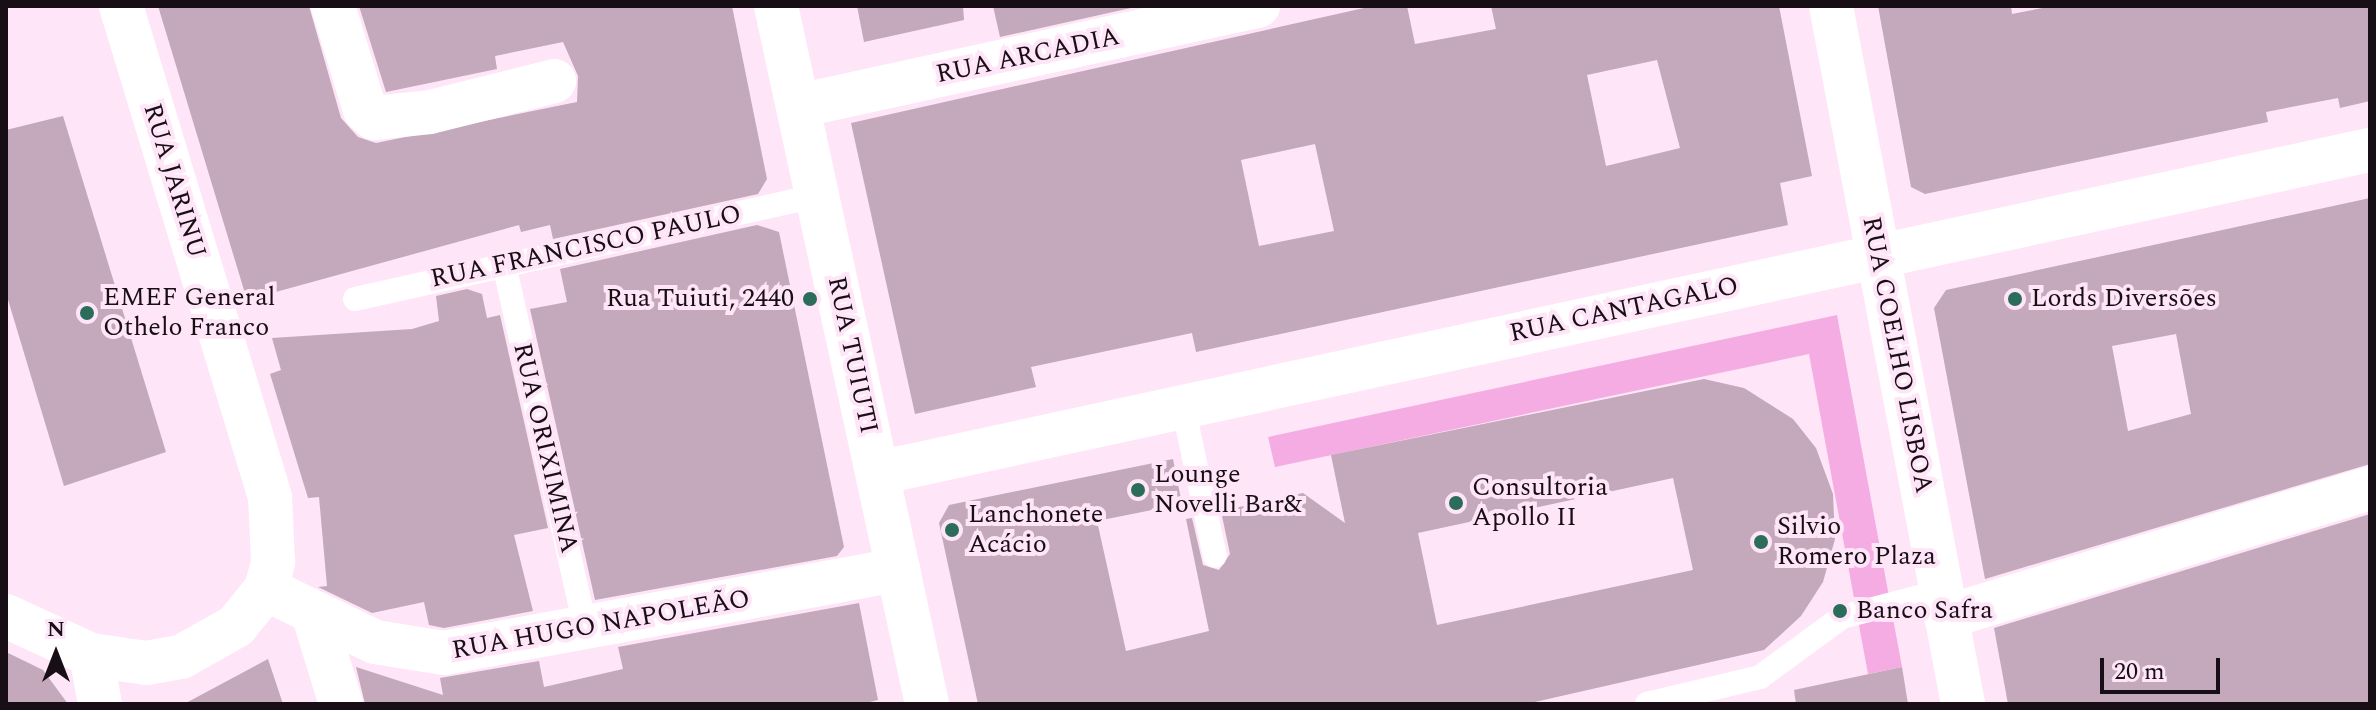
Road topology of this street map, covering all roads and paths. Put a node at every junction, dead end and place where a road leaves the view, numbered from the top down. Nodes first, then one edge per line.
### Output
1 (121, 6) edge
2 (333, 6) edge
3 (776, 6) edge
4 (1258, 6) edge
5 (1831, 6) edge
6 (554, 81) dead end
7 (798, 106) junction
8 (2370, 150) edge
9 (817, 196) junction
10 (1877, 254) junction
11 (504, 264) junction
12 (355, 299) dead end
13 (1183, 406) junction
14 (878, 473) junction
15 (2370, 488) edge
16 (1215, 556) dead end
17 (898, 570) junction
18 (266, 589) junction
19 (1944, 604) junction
20 (313, 613) junction
21 (6, 616) edge
22 (586, 631) junction
23 (91, 655) junction
24 (100, 704) edge
25 (341, 704) edge
26 (927, 704) edge
27 (1647, 704) edge
28 (1963, 704) edge

1 - 18 street, RUA JARINU
2 - 6 street
3 - 7 street, RUA TUIUTI
4 - 7 street, RUA ARCADIA
5 - 10 street, RUA COELHO LISBOA
7 - 9 street, RUA TUIUTI
8 - 10 street, RUA CANTAGALO
9 - 11 lane, RUA FRANCISCO PAULO
9 - 14 street, RUA TUIUTI
10 - 13 street, RUA CANTAGALO
10 - 19 street, RUA COELHO LISBOA
11 - 12 lane, RUA FRANCISCO PAULO
11 - 22 lane, RUA ORIXIMINA
13 - 14 street, RUA CANTAGALO
13 - 16 lane
14 - 17 street, RUA TUIUTI
15 - 19 street
17 - 22 street, RUA HUGO NAPOLEÃO
17 - 26 street, RUA TUIUTI
18 - 20 street, RUA HUGO NAPOLEÃO
18 - 23 street
19 - 27 lane
19 - 28 street, RUA COELHO LISBOA
20 - 22 street, RUA HUGO NAPOLEÃO
20 - 25 street
21 - 23 street
23 - 24 street

